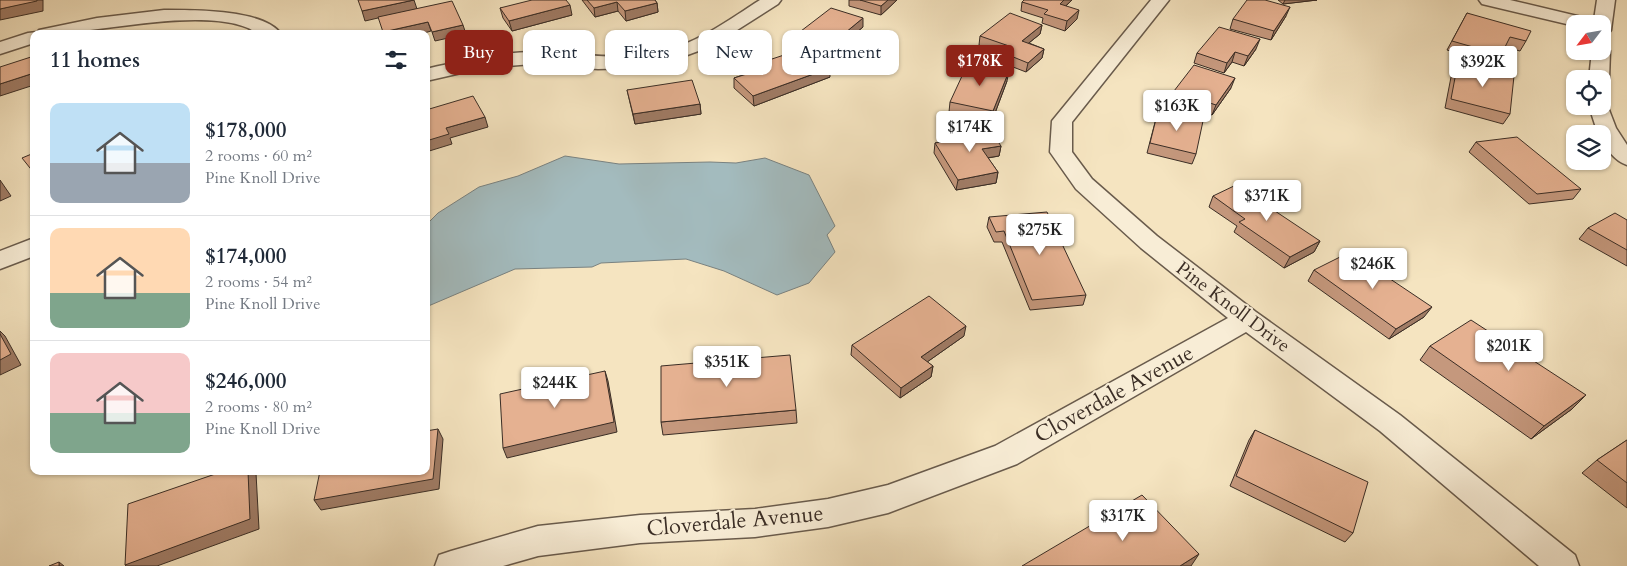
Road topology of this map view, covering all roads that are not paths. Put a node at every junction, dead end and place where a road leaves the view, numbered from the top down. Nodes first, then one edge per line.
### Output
1 (772, 0) edge
2 (1160, 0) edge
3 (1488, 0) edge
4 (1606, 0) edge
5 (1604, 15) edge
6 (1566, 19) edge
7 (61, 30) edge
8 (269, 30) edge
9 (30, 38) edge
10 (0, 48) edge
11 (430, 74) edge
12 (1600, 115) edge
13 (1627, 158) edge
14 (30, 248) edge
15 (0, 261) edge
16 (1247, 319) junction
17 (451, 566) edge
18 (1563, 566) edge

1 - 11 street
2 - 16 street, Pine Knoll Drive
3 - 6 street
4 - 5 street
7 - 8 street
9 - 10 street
12 - 13 street
14 - 15 street
16 - 17 street, Cloverdale Avenue
16 - 18 street, Pine Knoll Drive

